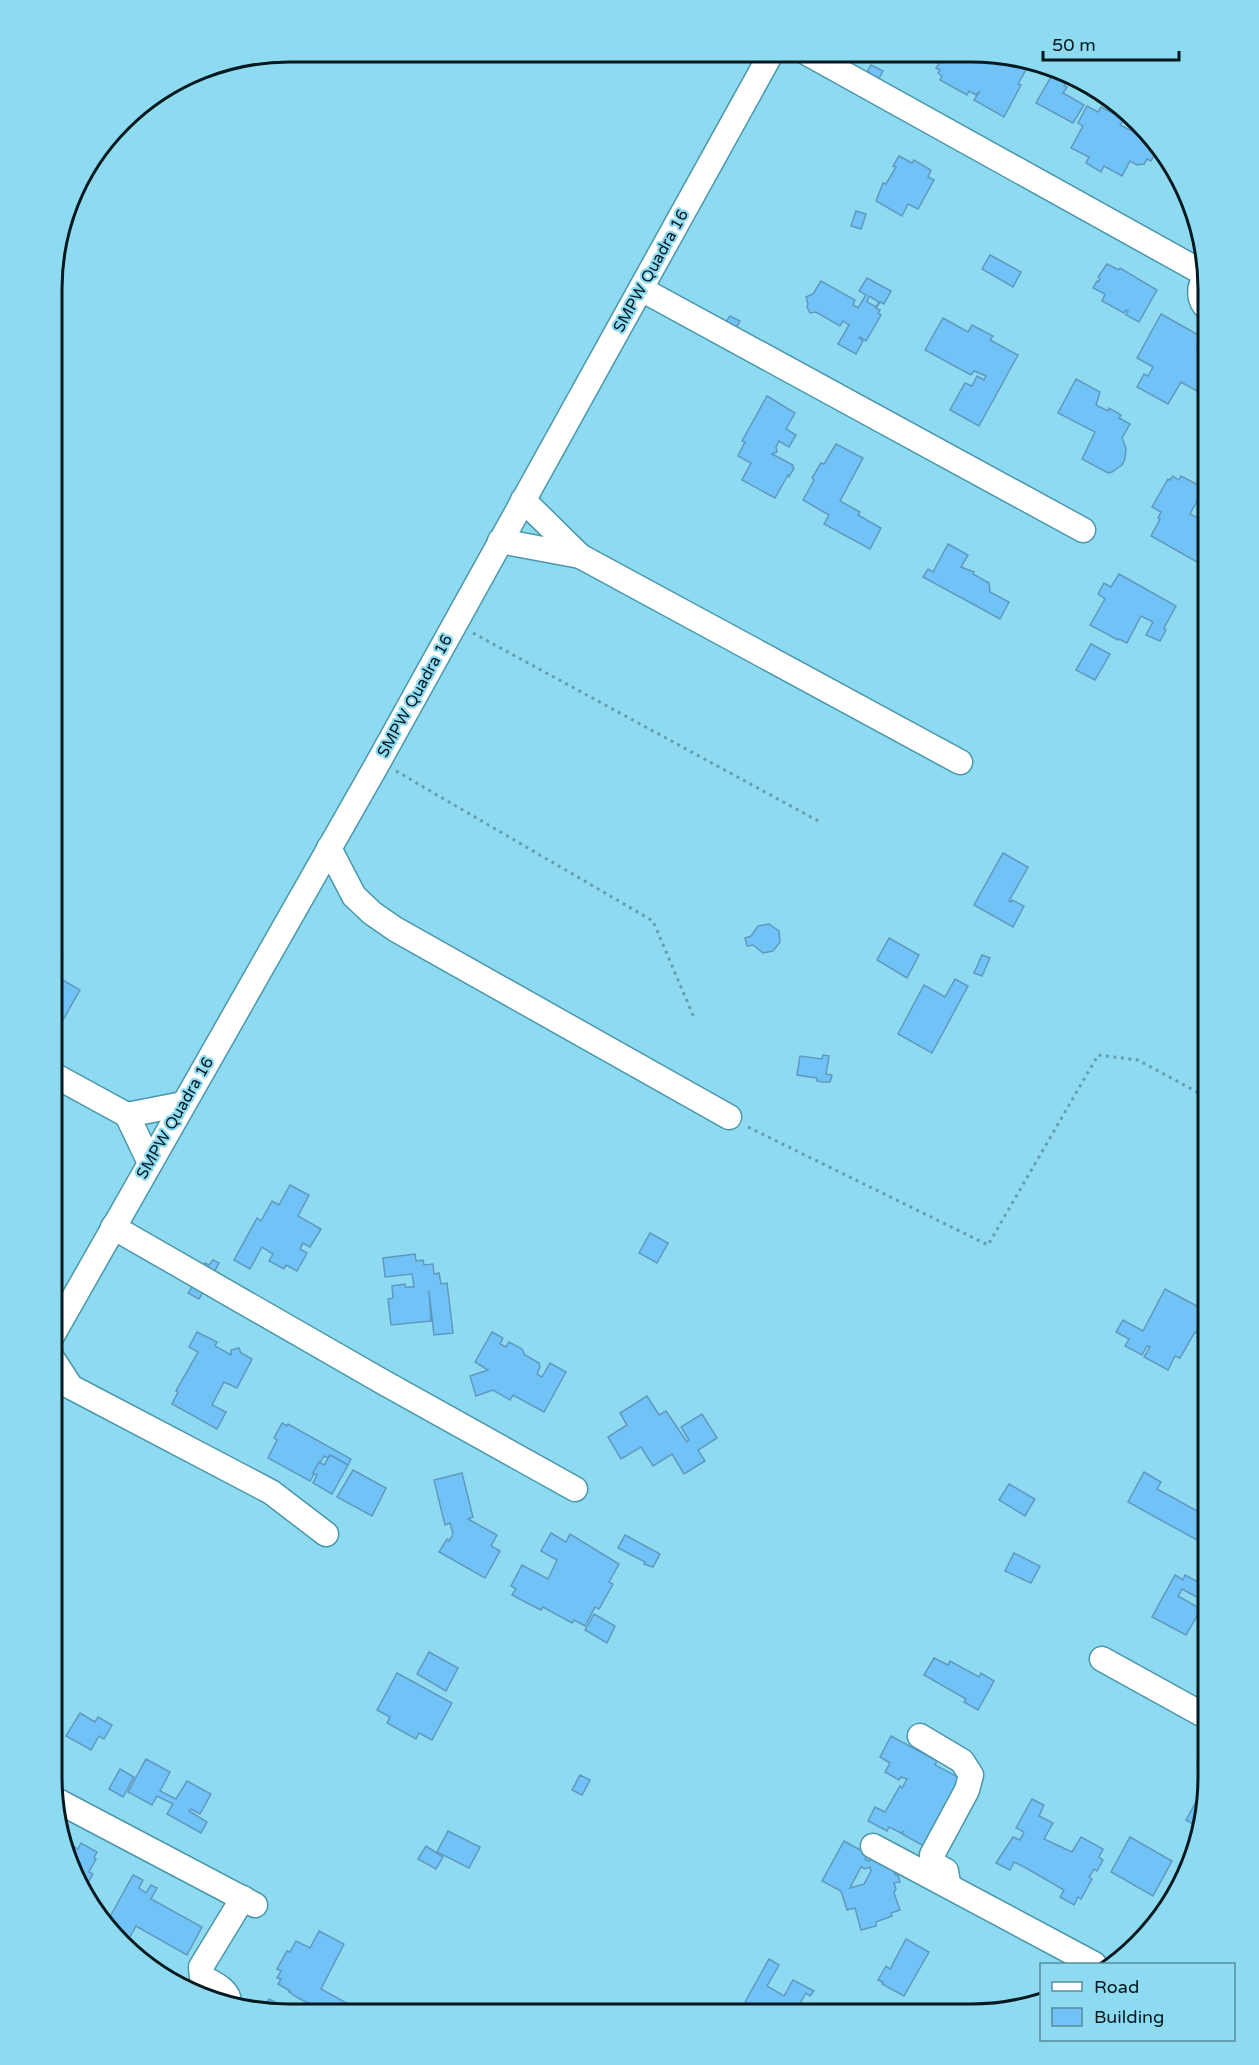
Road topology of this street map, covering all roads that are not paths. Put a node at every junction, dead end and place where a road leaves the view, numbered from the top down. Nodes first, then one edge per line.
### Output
1 (766, 62) edge
2 (825, 62) edge
3 (1197, 270) edge
4 (641, 289) junction
5 (523, 500) junction
6 (1083, 530) dead end
7 (501, 541) junction
8 (580, 556) junction
9 (960, 762) dead end
10 (329, 848) junction
11 (62, 1080) edge
12 (183, 1104) junction
13 (126, 1115) junction
14 (729, 1117) road end
15 (150, 1163) junction
16 (113, 1227) junction
17 (62, 1318) edge
18 (62, 1389) edge
19 (575, 1489) dead end
20 (326, 1534) dead end
21 (1101, 1659) dead end
22 (1198, 1712) edge
23 (920, 1736) dead end
24 (63, 1804) edge
25 (873, 1846) dead end
26 (948, 1885) junction
27 (1090, 1963) edge
28 (226, 1995) edge

1 - 4 street, SMPW Quadra 16
2 - 3 street
4 - 5 street, SMPW Quadra 16
4 - 6 street
5 - 7 street, SMPW Quadra 16
5 - 8 street
7 - 8 street
7 - 10 street, SMPW Quadra 16
8 - 9 street
10 - 12 street, SMPW Quadra 16
10 - 14 street
11 - 13 street
12 - 13 street
12 - 15 street, SMPW Quadra 16
13 - 15 street
15 - 16 street, SMPW Quadra 16
16 - 17 street, SMPW Quadra 16
16 - 19 street
18 - 20 street
21 - 22 street
23 - 26 street
24 - 28 street
25 - 26 street
26 - 27 street

